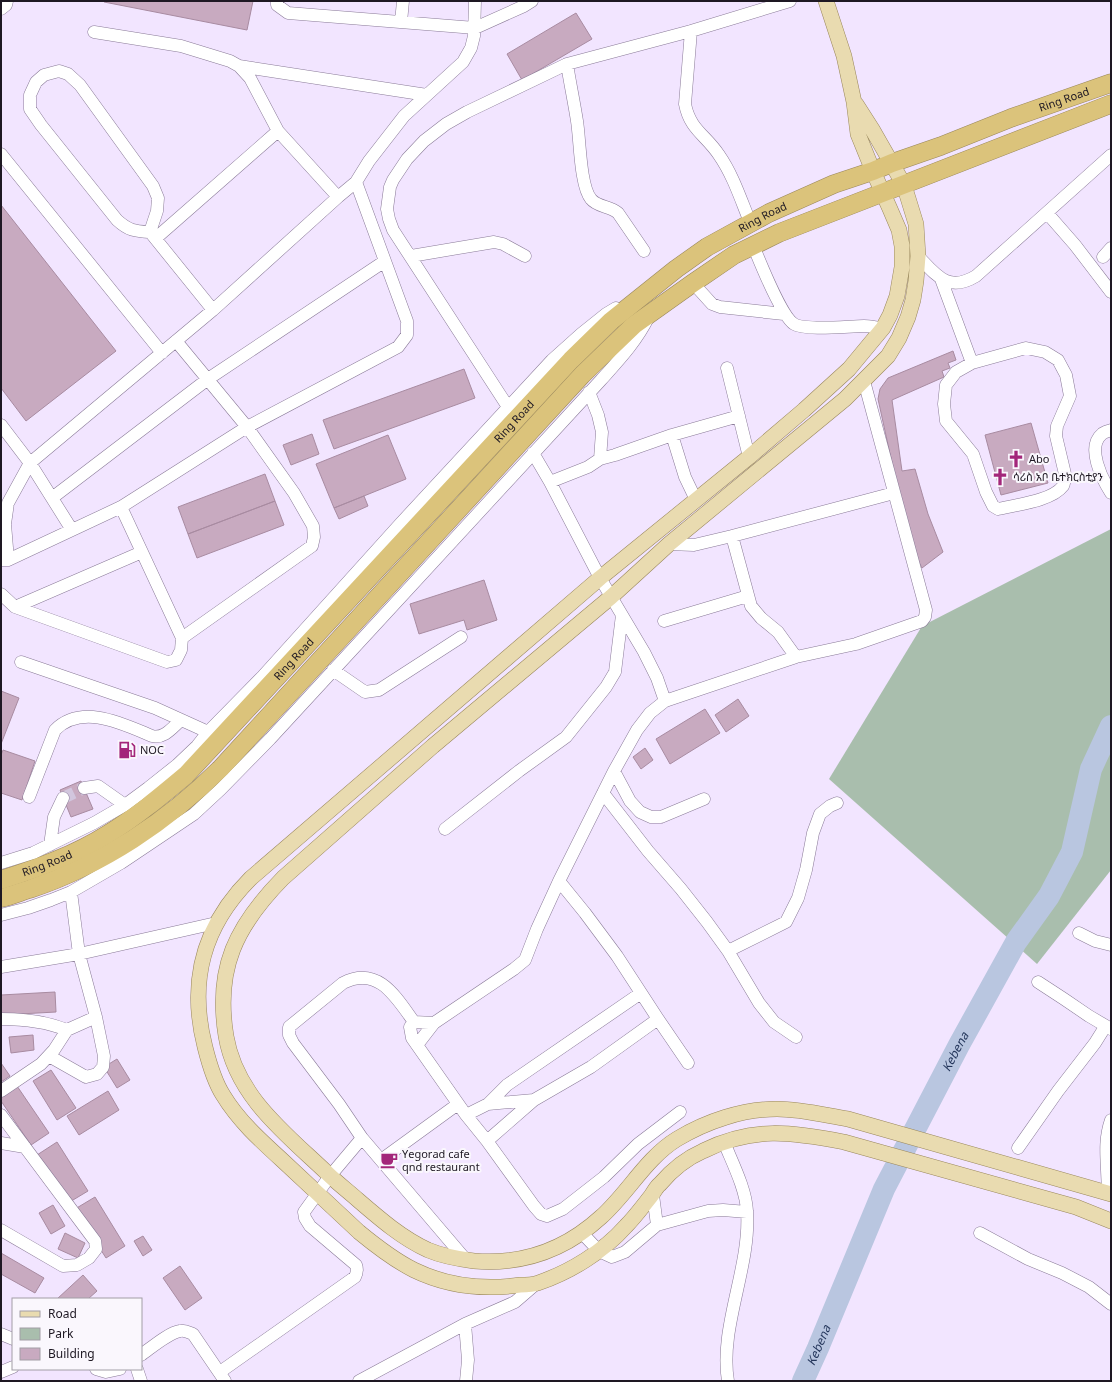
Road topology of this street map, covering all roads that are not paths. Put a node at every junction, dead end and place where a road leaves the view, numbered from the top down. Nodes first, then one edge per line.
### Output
1 (8, 1) edge
2 (277, 1) edge
3 (403, 1) edge
4 (475, 1) edge
5 (532, 1) edge
6 (790, 1) edge
7 (826, 1) edge
8 (1, 9) edge
9 (401, 22) junction
10 (475, 28) junction
11 (691, 31) junction
12 (94, 32) dead end
13 (567, 64) junction
14 (239, 66) junction
15 (1111, 83) edge
16 (427, 95) junction
17 (854, 102) junction
18 (1111, 104) edge
19 (278, 131) junction
20 (1, 154) edge
21 (1111, 155) edge
22 (892, 163) junction
23 (873, 172) junction
24 (356, 182) junction
25 (904, 185) junction
26 (884, 192) junction
27 (338, 197) junction
28 (1047, 213) junction
29 (750, 222) junction
30 (153, 235) junction
31 (753, 245) junction
32 (644, 251) dead end
33 (411, 256) junction
34 (525, 256) dead end
35 (918, 256) junction
36 (385, 261) junction
37 (941, 279) junction
38 (693, 282) junction
39 (1111, 292) edge
40 (637, 299) junction
41 (213, 310) junction
42 (650, 314) junction
43 (784, 314) junction
44 (883, 328) junction
45 (176, 341) junction
46 (162, 353) junction
47 (972, 363) junction
48 (727, 368) dead end
49 (208, 380) junction
50 (864, 381) junction
51 (590, 392) junction
52 (508, 407) junction
53 (739, 416) junction
54 (1, 425) edge
55 (247, 427) junction
56 (1111, 430) edge
57 (672, 435) junction
58 (533, 453) junction
59 (748, 457) junction
60 (600, 459) junction
61 (30, 463) junction
62 (550, 482) junction
63 (1111, 492) edge
64 (894, 493) junction
65 (52, 498) junction
66 (696, 500) junction
67 (121, 507) junction
68 (72, 530) junction
69 (732, 536) junction
70 (669, 544) junction
71 (142, 552) junction
72 (4, 560) edge
73 (600, 578) junction
74 (1, 594) edge
75 (748, 596) junction
76 (612, 597) junction
77 (15, 607) junction
78 (622, 615) junction
79 (664, 621) dead end
80 (182, 638) junction
81 (461, 638) dead end
82 (796, 657) junction
83 (21, 662) dead end
84 (333, 670) junction
85 (665, 701) junction
86 (181, 720) junction
87 (208, 732) junction
88 (614, 771) junction
89 (84, 788) tunnel mouth
90 (603, 793) junction
91 (29, 797) dead end
92 (63, 798) tunnel mouth
93 (704, 799) dead end
94 (837, 803) dead end
95 (124, 805) junction
96 (445, 829) dead end
97 (50, 844) junction
98 (1, 862) edge
99 (1, 880) edge
100 (559, 882) junction
101 (71, 892) junction
102 (1, 898) edge
103 (1, 915) edge
104 (216, 923) junction
105 (1079, 933) dead end
106 (1111, 945) edge
107 (728, 952) junction
108 (79, 954) junction
109 (1, 967) edge
110 (1038, 982) dead end
111 (641, 993) junction
112 (96, 1017) junction
113 (1, 1019) edge
114 (658, 1019) junction
115 (414, 1022) junction
116 (434, 1023) junction
117 (1108, 1028) edge
118 (67, 1030) junction
119 (796, 1037) dead end
120 (417, 1045) junction
121 (48, 1056) junction
122 (688, 1063) dead end
123 (1, 1091) edge
124 (534, 1100) junction
125 (458, 1104) junction
126 (488, 1104) junction
127 (680, 1112) dead end
128 (1, 1115) edge
129 (466, 1115) junction
130 (1111, 1120) edge
131 (362, 1138) junction
132 (487, 1141) junction
133 (724, 1142) junction
134 (1, 1143) edge
135 (25, 1147) junction
136 (1018, 1148) dead end
137 (380, 1160) junction
138 (1109, 1169) edge
139 (330, 1176) junction
140 (317, 1193) junction
141 (1109, 1193) edge
142 (653, 1195) junction
143 (747, 1212) junction
144 (1111, 1221) edge
145 (657, 1225) junction
146 (1, 1230) edge
147 (582, 1233) junction
148 (980, 1233) dead end
149 (599, 1251) junction
150 (466, 1260) junction
151 (537, 1283) junction
152 (1111, 1304) edge
153 (465, 1324) junction
154 (1, 1334) edge
155 (12, 1339) edge
156 (142, 1354) edge
157 (12, 1367) edge
158 (99, 1370) edge
159 (115, 1370) edge
160 (137, 1370) edge
161 (1, 1372) edge
162 (223, 1376) edge
163 (141, 1381) edge
164 (359, 1381) edge
165 (466, 1381) edge
166 (728, 1381) edge

1 - 8 street
2 - 9 street
3 - 9 street
4 - 10 street
5 - 10 street
6 - 11 street
7 - 17 main road
9 - 10 street
10 - 16 street
11 - 13 street
11 - 29 street
12 - 14 street
13 - 32 street
13 - 33 street
14 - 16 street
14 - 19 street
15 - 22 highway, Ring Road
16 - 24 street
17 - 22 main road
17 - 23 main road
18 - 25 highway, Ring Road
19 - 27 street
19 - 30 street
20 - 46 street
21 - 28 street
22 - 23 highway, Ring Road
22 - 25 main road
23 - 26 main road
23 - 29 highway, Ring Road
24 - 27 street
24 - 36 street
25 - 26 highway, Ring Road
25 - 35 main road
26 - 31 highway, Ring Road
26 - 44 main road
27 - 41 street
28 - 37 street
28 - 39 street
29 - 40 highway, Ring Road
30 - 30 street
30 - 41 street
31 - 38 highway, Ring Road
31 - 43 street
33 - 34 street
33 - 52 street
35 - 37 street
35 - 50 main road
36 - 49 street
36 - 55 street
37 - 47 street
38 - 42 highway, Ring Road
38 - 43 street
40 - 52 street
40 - 99 highway, Ring Road
41 - 45 street
42 - 51 street
42 - 102 highway, Ring Road
43 - 44 street
44 - 59 main road
45 - 46 street
45 - 49 street
46 - 61 street
47 - 47 street
48 - 53 street
49 - 55 street
49 - 65 street
50 - 64 street
50 - 70 main road
51 - 58 street
51 - 60 street
52 - 87 street
53 - 57 street
53 - 59 street
54 - 61 street
55 - 67 street
55 - 80 street
56 - 63 street
57 - 60 street
57 - 66 street
58 - 62 street
58 - 84 street
59 - 66 main road
60 - 62 street
61 - 65 street
61 - 72 street
62 - 73 street
64 - 69 street
64 - 82 street
65 - 68 street
66 - 73 main road
67 - 68 street
67 - 71 street
68 - 72 street
69 - 70 street
69 - 75 street
70 - 76 main road
71 - 77 street
71 - 80 street
73 - 76 street
73 - 104 main road
74 - 77 street
75 - 79 street
75 - 82 street
76 - 78 street
76 - 139 main road
77 - 80 street
78 - 85 street
78 - 96 street
81 - 84 street
82 - 85 street
83 - 86 street
84 - 101 street
85 - 88 street
86 - 87 street
86 - 91 street
87 - 95 street
88 - 90 street
88 - 93 street
89 - 95 street
90 - 100 street
90 - 107 street
92 - 97 street
94 - 107 street
95 - 97 street
97 - 98 street
100 - 111 street
100 - 116 street
101 - 103 street
101 - 108 street
104 - 108 street
104 - 140 main road
105 - 106 street
107 - 119 street
108 - 109 street
108 - 112 street
110 - 117 street
111 - 114 street
111 - 126 street
112 - 118 street
112 - 121 street
113 - 118 street
114 - 122 street
114 - 124 street
115 - 116 street
115 - 120 street
115 - 131 street
116 - 120 street
117 - 136 street
118 - 121 street
120 - 125 street
121 - 123 street
124 - 126 street
124 - 132 street
125 - 129 street
125 - 137 street
126 - 129 street
127 - 132 street
128 - 135 street
129 - 132 street
130 - 138 street
131 - 137 street
131 - 139 street
133 - 142 main road
133 - 143 street
133 - 144 main road
134 - 135 street
135 - 146 street
137 - 150 street
138 - 141 street
139 - 140 street
139 - 150 main road
140 - 151 main road
140 - 162 street
141 - 147 main road
142 - 145 street
142 - 149 main road
143 - 145 street
143 - 166 street
145 - 149 street
147 - 149 street
147 - 150 main road
148 - 152 street
149 - 151 main road
151 - 153 street
153 - 164 street
153 - 165 street
154 - 155 street
156 - 162 street
157 - 161 street
158 - 159 street
160 - 163 street

